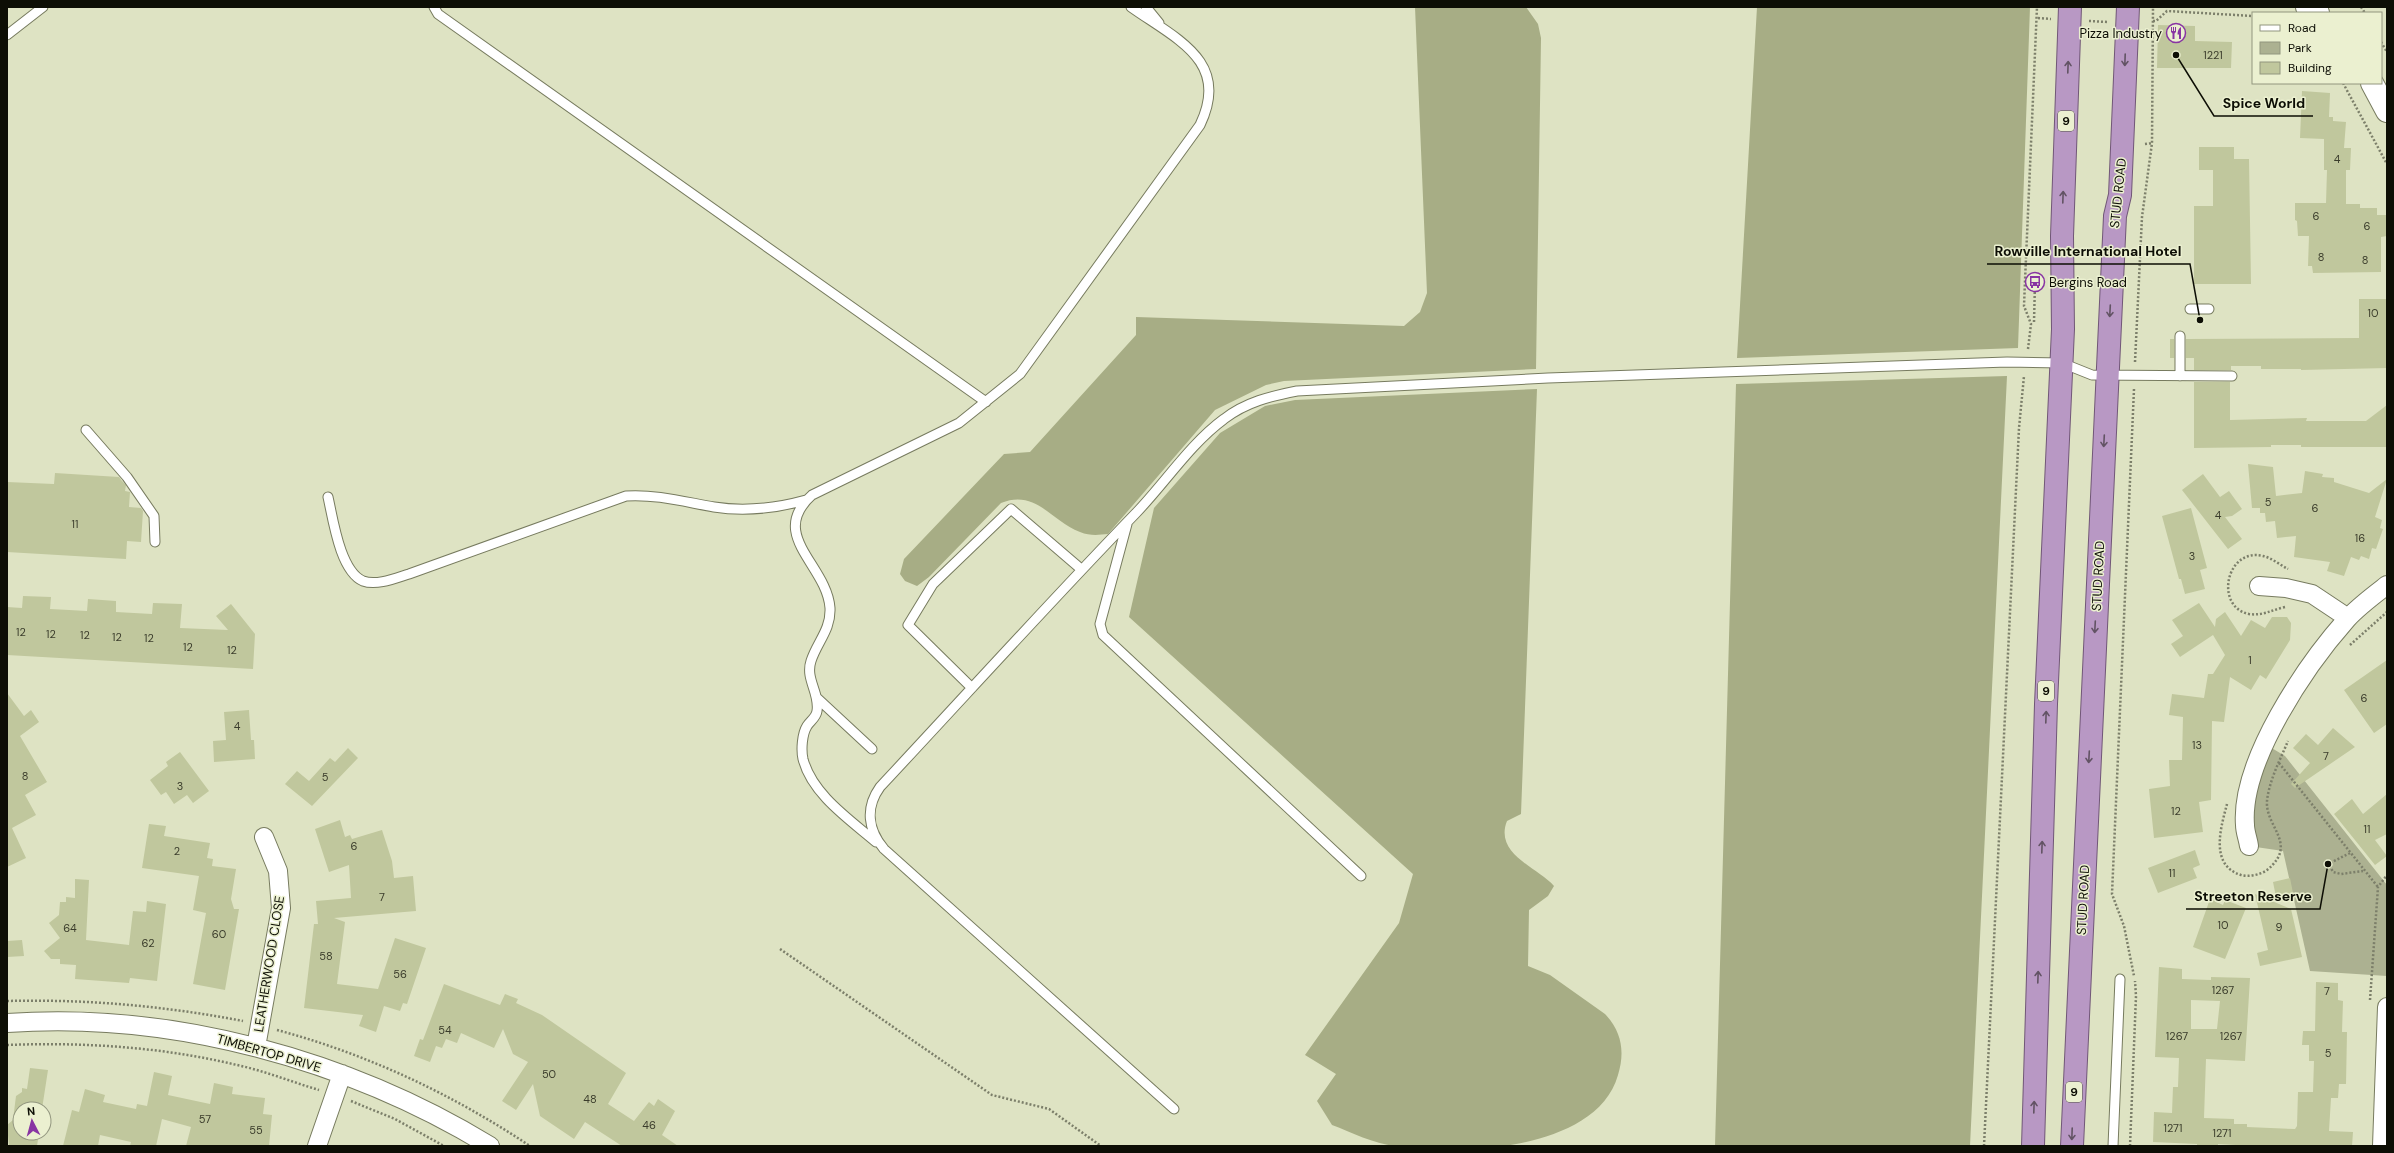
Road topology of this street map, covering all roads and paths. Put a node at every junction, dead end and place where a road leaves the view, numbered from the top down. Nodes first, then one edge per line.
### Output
1 (43, 7) edge
2 (434, 7) edge
3 (1131, 7) edge
4 (1146, 7) edge
5 (2037, 7) edge
6 (2153, 7) edge
7 (2307, 7) edge
8 (2316, 12) edge
9 (2070, 14) edge
10 (2127, 15) edge
11 (2252, 16) edge
12 (2037, 18) junction
13 (2153, 23) junction
14 (1166, 32) junction
15 (7, 35) edge
16 (2344, 84) edge
17 (2373, 84) edge
18 (2387, 112) edge
19 (2152, 143) junction
20 (2145, 144) dead end
21 (2387, 164) edge
22 (2025, 282) junction
23 (2190, 309) dead end
24 (2209, 309) dead end
25 (2034, 322) dead end
26 (2180, 336) dead end
27 (2025, 363) junction
28 (2062, 363) junction
29 (2107, 375) junction
30 (2134, 376) junction
31 (2180, 376) junction
32 (2232, 376) dead end
33 (986, 402) junction
34 (86, 430) dead end
35 (328, 497) dead end
36 (806, 500) junction
37 (1127, 522) junction
38 (154, 542) dead end
39 (1081, 569) junction
40 (2387, 585) edge
41 (2259, 586) dead end
42 (2387, 612) edge
43 (2348, 618) junction
44 (2346, 650) dead end
45 (972, 688) junction
46 (816, 697) junction
47 (2290, 736) dead end
48 (872, 749) dead end
49 (264, 837) dead end
50 (2249, 846) dead end
51 (884, 849) junction
52 (2350, 853) junction
53 (2363, 870) junction
54 (1361, 876) dead end
55 (2378, 887) dead end
56 (780, 949) dead end
57 (2120, 979) dead end
58 (2387, 1007) edge
59 (7, 1023) edge
60 (7, 1045) edge
61 (256, 1047) junction
62 (342, 1074) junction
63 (323, 1091) dead end
64 (349, 1100) dead end
65 (1174, 1109) dead end
66 (317, 1146) edge
67 (444, 1146) edge
68 (490, 1146) edge
69 (1101, 1146) edge
70 (1984, 1146) edge
71 (2033, 1146) edge
72 (2072, 1146) edge
73 (2113, 1146) edge
74 (2130, 1146) edge
75 (2382, 1146) edge

1 - 15 lane
2 - 33 lane
3 - 14 lane
4 - 14 lane
5 - 12 path
6 - 13 path
7 - 8 main road
9 - 10 path
9 - 12 path
28 -> 9 highway, 9
10 - 13 path
10 -> 29 highway, STUD ROAD / 9
11 - 13 path
12 - 22 path
13 - 19 path
14 - 33 lane
16 - 21 path
17 - 18 main road
19 - 20 path
19 - 30 path
22 - 25 path
22 - 27 path
23 - 24 lane
26 - 31 lane
27 - 28 lane
27 - 37 lane
27 - 70 path
28 - 29 lane
71 -> 28 highway, 9
29 - 30 lane
29 -> 72 highway, STUD ROAD / 9
30 - 31 lane
30 - 74 path
31 - 32 lane
33 - 36 lane
34 - 38 lane
35 - 36 lane
36 - 46 lane
37 - 39 lane
37 - 54 lane
39 - 45 lane
39 - 45 lane
40 - 43 street
41 - 43 street
42 - 44 path
43 - 50 street
45 - 51 lane
46 - 48 lane
46 - 51 lane
47 - 52 path
49 - 61 street, LEATHERWOOD CLOSE
51 - 65 lane
52 - 53 path
52 - 53 path
53 - 55 path
56 - 69 path
57 - 73 lane
58 - 75 street
59 - 61 street, TIMBERTOP DRIVE
60 - 63 path
61 - 62 street, TIMBERTOP DRIVE
62 - 66 street
62 - 68 street, TIMBERTOP DRIVE
64 - 67 path

